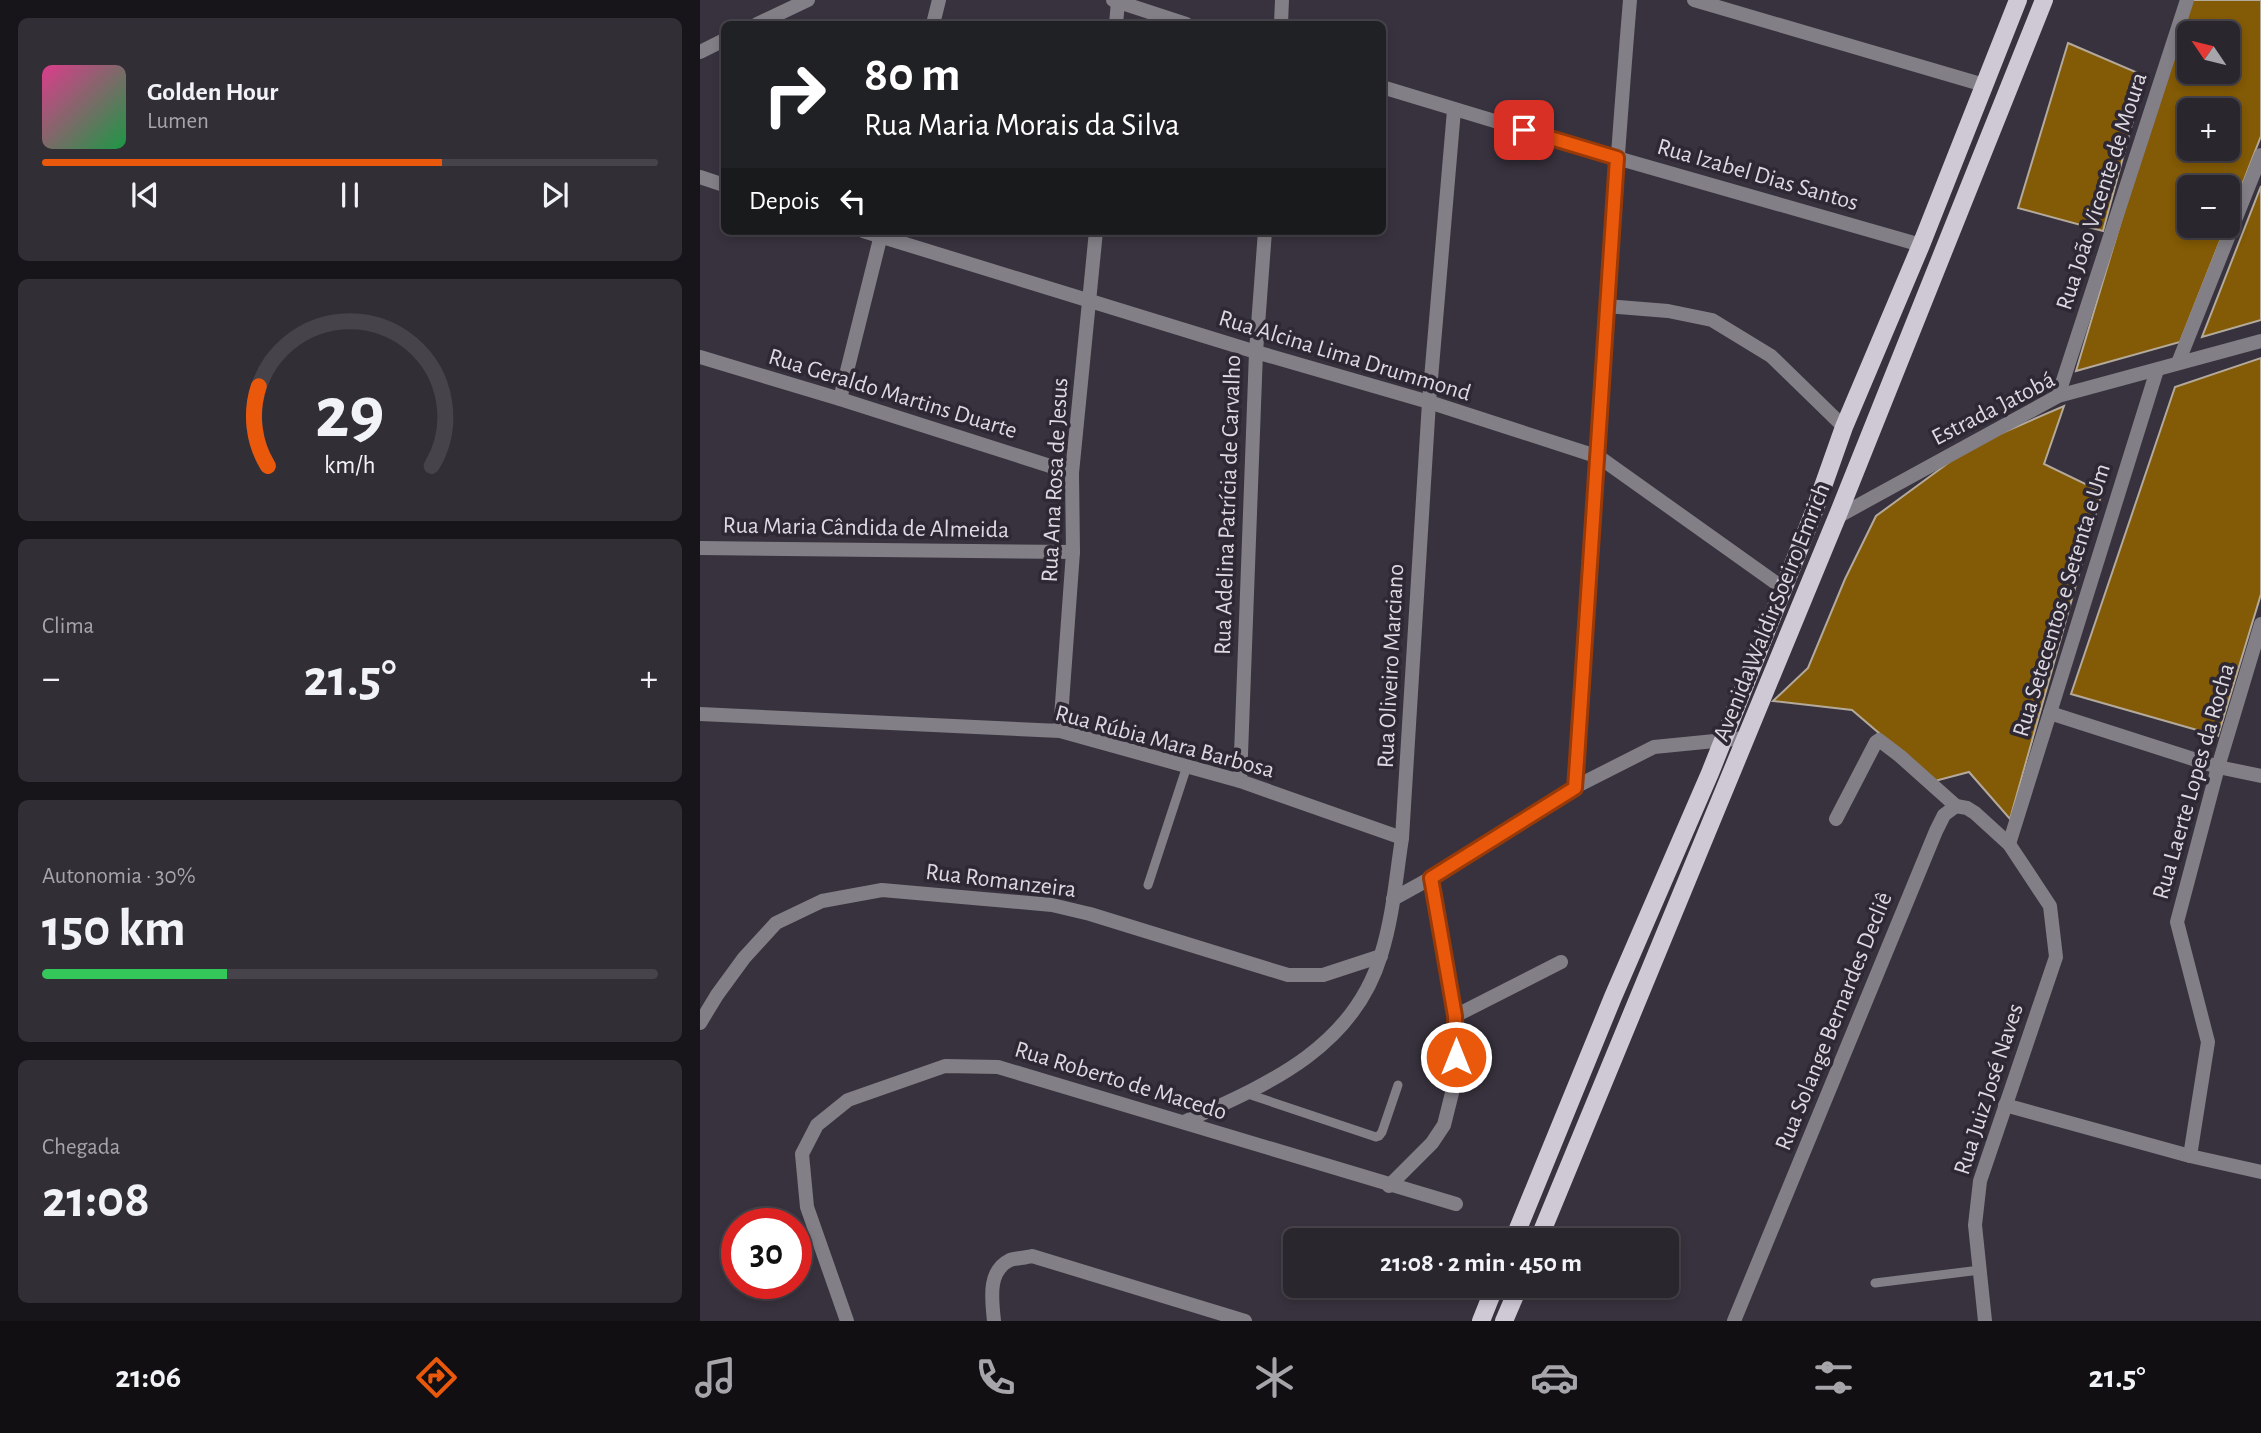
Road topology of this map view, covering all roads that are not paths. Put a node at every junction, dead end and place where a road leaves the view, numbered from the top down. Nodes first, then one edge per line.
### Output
1 (808, 0) edge
2 (939, 0) edge
3 (1283, 0) edge
4 (1630, 0) edge
5 (1695, 0) edge
6 (2018, 0) edge
7 (2044, 0) edge
8 (2187, 0) edge
9 (1115, 1) edge
10 (763, 21) edge
11 (934, 21) edge
12 (1116, 21) edge
13 (1177, 21) edge
14 (1281, 21) edge
15 (721, 42) edge
16 (700, 52) edge
17 (1984, 85) junction
18 (1386, 88) edge
19 (1454, 110) junction
20 (2261, 156) edge
21 (1617, 158) junction
22 (700, 177) edge
23 (721, 184) edge
24 (881, 235) edge
25 (884, 235) edge
26 (1096, 235) edge
27 (1265, 235) edge
28 (1921, 245) junction
29 (1090, 302) junction
30 (1606, 306) junction
31 (2261, 341) edge
32 (1256, 352) junction
33 (700, 357) edge
34 (2178, 363) junction
35 (2157, 370) junction
36 (2058, 396) junction
37 (840, 399) junction
38 (1429, 402) junction
39 (1844, 427) junction
40 (1599, 457) junction
41 (1072, 473) junction
42 (1838, 517) junction
43 (700, 548) edge
44 (1073, 552) junction
45 (1783, 588) junction
46 (2261, 624) edge
47 (2050, 713) junction
48 (700, 714) edge
49 (1060, 731) junction
50 (1745, 738) junction
51 (1723, 741) junction
52 (1187, 766) junction
53 (2218, 767) junction
54 (2261, 776) edge
55 (1240, 781) junction
56 (1575, 788) junction
57 (1956, 806) junction
58 (1836, 820) dead end
59 (1402, 838) junction
60 (2010, 844) junction
61 (1431, 878) junction
62 (1149, 885) dead end
63 (1393, 899) junction
64 (1381, 956) junction
65 (1561, 962) dead end
66 (1455, 1016) junction
67 (700, 1023) edge
68 (1398, 1085) dead end
69 (1248, 1094) junction
70 (2005, 1105) junction
71 (1184, 1122) junction
72 (2190, 1156) junction
73 (2261, 1172) edge
74 (1389, 1186) junction
75 (1456, 1204) dead end
76 (1518, 1228) edge
77 (1543, 1228) edge
78 (1980, 1270) junction
79 (1875, 1283) dead end
80 (1490, 1298) edge
81 (1507, 1313) edge
82 (847, 1321) edge
83 (994, 1321) edge
84 (1245, 1321) edge
85 (1481, 1321) edge
86 (1519, 1321) edge
87 (1734, 1321) edge
88 (1985, 1321) edge

1 - 10 street
2 - 11 street
3 - 14 street
4 - 21 street
5 - 17 street
6 - 17 main road, Avenida Waldir Soeiro Emrich
7 - 42 main road, Avenida Waldir Soeiro Emrich
8 - 36 street, Rua João Vicente de Moura
9 - 12 street
9 - 13 street
15 - 16 street
17 - 28 main road, Avenida Waldir Soeiro Emrich
18 - 19 street, Rua Izabel Dias Santos
19 - 21 street, Rua Izabel Dias Santos
19 - 38 street, Rua Oliveiro Marciano
20 - 34 street
21 - 28 street, Rua Izabel Dias Santos
21 - 30 street
22 - 23 street
24 - 37 street
25 - 29 street, Rua Alcina Lima Drummond
26 - 29 street, Rua Ana Rosa de Jesus
27 - 32 street, Rua Adelina Patrícia de Carvalho
28 - 39 main road, Avenida Waldir Soeiro Emrich
29 - 32 street, Rua Alcina Lima Drummond
29 - 41 street, Rua Ana Rosa de Jesus
30 - 39 street
30 - 40 street
31 - 34 street, Estrada Jatobá
32 - 38 street, Rua Alcina Lima Drummond
32 - 55 street, Rua Adelina Patrícia de Carvalho
33 - 37 street, Rua Geraldo Martins Duarte
34 - 35 street, Estrada Jatobá
35 - 36 street, Estrada Jatobá
35 - 47 street, Rua Setecentos e Setenta e Um
36 - 42 street, Estrada Jatobá
37 - 41 street, Rua Geraldo Martins Duarte
38 - 40 street, Rua Alcina Lima Drummond
38 - 59 street, Rua Oliveiro Marciano
39 - 45 main road, Avenida Waldir Soeiro Emrich
40 - 45 street, Rua Alcina Lima Drummond
40 - 56 street
41 - 44 street, Rua Ana Rosa de Jesus
42 - 50 main road, Avenida Waldir Soeiro Emrich
43 - 44 street, Rua Maria Cândida de Almeida
44 - 49 street, Rua Ana Rosa de Jesus
45 - 51 main road, Avenida Waldir Soeiro Emrich
46 - 53 street, Rua Laerte Lopes da Rocha
47 - 53 street
47 - 60 street, Rua Setecentos e Setenta e Um
48 - 49 street, Rua Rúbia Mara Barbosa
49 - 52 street, Rua Rúbia Mara Barbosa
50 - 51 street
50 - 77 main road, Avenida Waldir Soeiro Emrich
51 - 56 street
51 - 76 main road, Avenida Waldir Soeiro Emrich
52 - 55 street, Rua Rúbia Mara Barbosa
52 - 62 lane
53 - 54 street
53 - 72 street, Rua Laerte Lopes da Rocha
55 - 59 street, Rua Rúbia Mara Barbosa
56 - 61 street
57 - 58 street
57 - 60 street
57 - 87 street, Rua Solange Bernardes Decliê
59 - 63 street, Rua Oliveiro Marciano
60 - 70 street, Rua Juiz José Naves
61 - 63 street
61 - 66 street
63 - 64 street, Rua Oliveiro Marciano
64 - 67 street, Rua Romanzeira
64 - 69 street, Rua Oliveiro Marciano
65 - 66 street
66 - 74 street
68 - 69 lane
69 - 71 street, Rua Oliveiro Marciano
70 - 72 street
70 - 78 street, Rua Juiz José Naves
71 - 74 street, Rua Roberto de Macedo
71 - 82 street, Rua Roberto de Macedo
72 - 73 street
74 - 75 street, Rua Roberto de Macedo
78 - 79 lane
78 - 88 street, Rua Juiz José Naves
80 - 85 main road
81 - 86 main road
83 - 84 street

